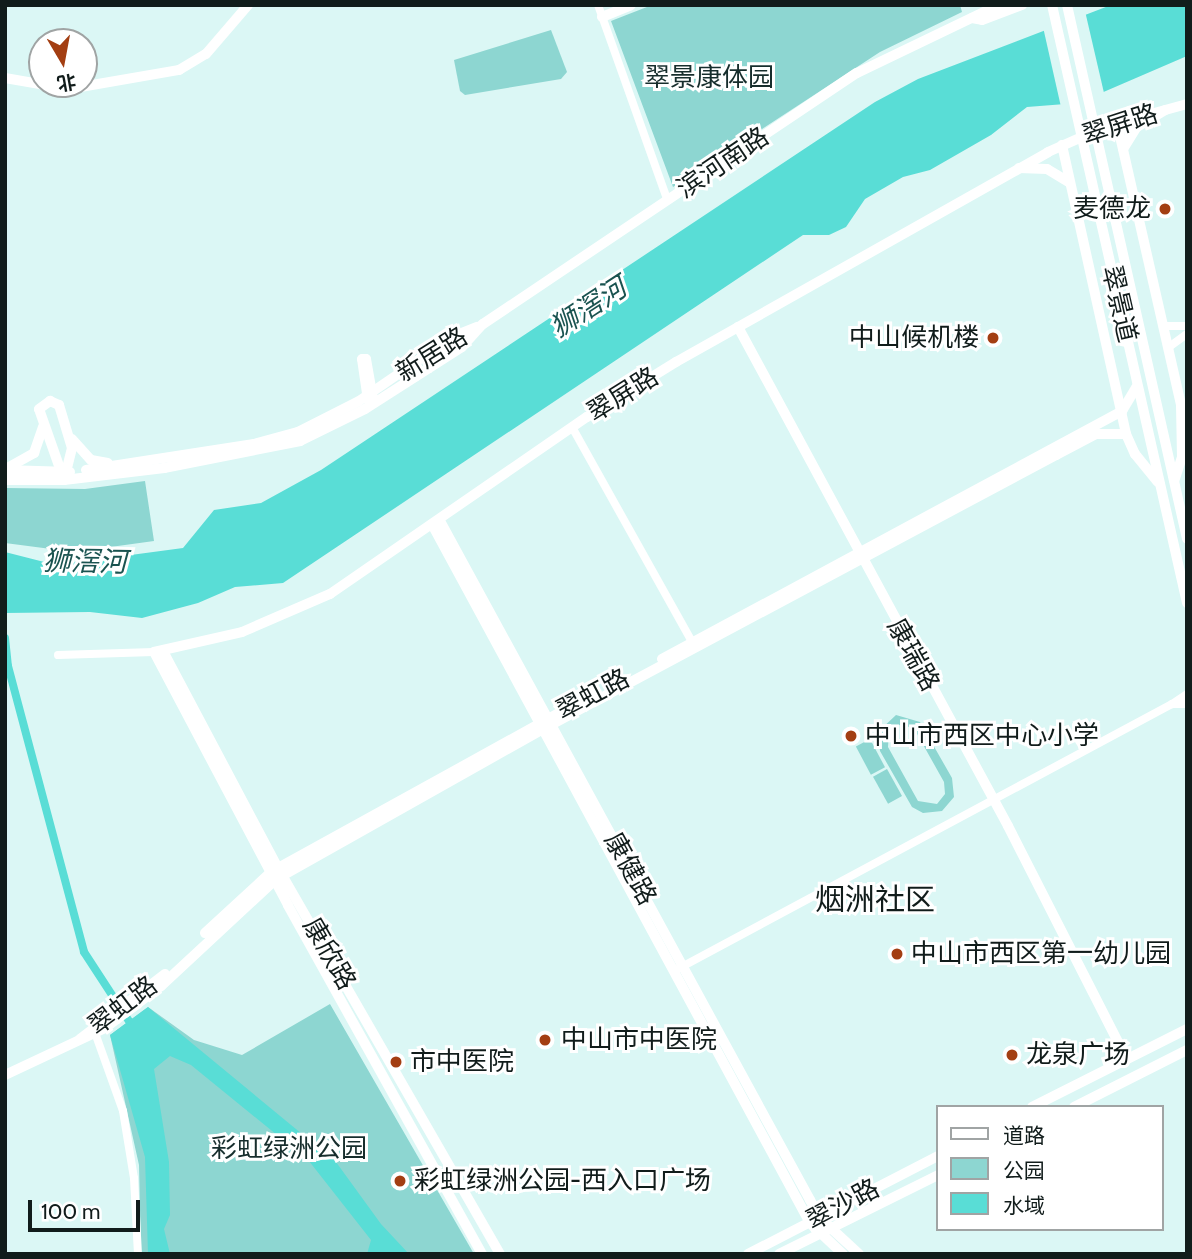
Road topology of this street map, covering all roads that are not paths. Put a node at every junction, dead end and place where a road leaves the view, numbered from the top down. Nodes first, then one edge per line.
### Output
1 (248, 5) edge
2 (598, 5) edge
3 (631, 5) edge
4 (968, 5) edge
5 (998, 5) edge
6 (1022, 5) edge
7 (1052, 5) edge
8 (1067, 5) edge
9 (602, 17) junction
10 (972, 18) junction
11 (5, 78) edge
12 (1187, 104) edge
13 (1165, 110) junction
14 (1116, 123) junction
15 (1062, 145) junction
16 (1124, 149) junction
17 (1019, 168) junction
18 (1070, 183) junction
19 (667, 199) junction
20 (483, 324) joint
21 (1165, 326) junction
22 (1187, 326) edge
23 (738, 327) junction
24 (1187, 334) edge
25 (1169, 347) junction
26 (1137, 386) junction
27 (371, 400) junction
28 (1122, 411) junction
29 (65, 425) junction
30 (44, 426) junction
31 (572, 427) junction
32 (1126, 434) junction
33 (132, 463) junction
34 (5, 469) edge
35 (65, 475) junction
36 (5, 480) edge
37 (1174, 481) junction
38 (1159, 483) junction
39 (437, 523) junction
40 (1187, 538) edge
41 (856, 552) junction
42 (861, 562) junction
43 (1187, 603) edge
44 (692, 642) junction
45 (158, 652) junction
46 (58, 654) dead end
47 (1187, 694) edge
48 (1172, 704) junction
49 (1187, 704) edge
50 (546, 724) junction
51 (993, 800) junction
52 (277, 874) junction
53 (679, 968) junction
54 (99, 1028) junction
55 (1186, 1032) edge
56 (1187, 1050) edge
57 (1126, 1058) junction
58 (5, 1075) edge
59 (1036, 1105) edge
60 (1078, 1105) edge
61 (936, 1157) edge
62 (936, 1176) edge
63 (815, 1220) junction
64 (834, 1228) junction
65 (821, 1234) junction
66 (138, 1254) edge
67 (482, 1254) edge
68 (500, 1254) edge
69 (748, 1254) edge
70 (779, 1254) edge
71 (843, 1254) edge
72 (859, 1254) edge

1 - 11 street
2 - 9 street
3 - 9 street
4 - 10 street
5 - 10 street, 滨河南路
6 - 10 street, 滨河南路
7 - 26 main road, 翠景道
8 - 37 main road
9 - 19 street
10 - 19 street, 滨河南路
12 - 13 street, 翠屏路
13 - 14 street, 翠屏路
13 - 16 main road
14 - 15 street, 翠屏路
14 - 16 main road
15 - 17 street, 翠屏路
15 - 18 main road
16 - 21 main road
17 - 18 main road
17 - 23 street, 翠屏路
18 - 28 main road
19 - 20 street, 滨河南路
20 - 27 main road, 新居路
21 - 22 street
21 - 25 main road
23 - 31 street, 翠屏路
23 - 41 street, 康瑞路
24 - 25 street
25 - 37 main road
26 - 28 street
26 - 38 main road, 翠景道
27 - 33 main road, 新居路
27 - 35 main road, 新居路
28 - 32 main road
28 - 41 street, 翠虹路
29 - 30 main road
29 - 30 main road
29 - 33 main road
29 - 35 main road
30 - 34 main road
30 - 35 main road
31 - 39 street, 翠屏路
31 - 44 street
32 - 38 main road
32 - 42 street, 翠虹路
33 - 35 main road, 新居路
34 - 35 main road, 新居路
35 - 36 main road, 新居路
37 - 40 main road
38 - 43 main road, 翠景道
39 - 45 street, 翠屏路
39 - 50 street, 康健路
41 - 42 street, 康瑞路
41 - 44 street, 翠虹路
42 - 50 street, 翠虹路
42 - 51 street, 康瑞路
44 - 50 street, 翠虹路
45 - 46 street, 翠屏路
45 - 52 street, 康欣路
47 - 48 street
48 - 49 street
48 - 51 street
50 - 52 street, 翠虹路
50 - 53 street, 康健路
51 - 53 street
51 - 57 street, 康瑞路
52 - 54 street, 翠虹路
52 - 67 street, 康欣路
52 - 68 street, 康欣路
53 - 63 street, 康健路
54 - 58 street, 翠虹路
54 - 66 street
55 - 57 main road
56 - 60 main road
57 - 59 main road
61 - 63 main road, 翠沙路
62 - 64 main road, 翠沙路
63 - 64 street
63 - 65 street
63 - 69 main road, 翠沙路
64 - 65 main road, 翠沙路
64 - 72 street
65 - 70 main road, 翠沙路
65 - 71 street

